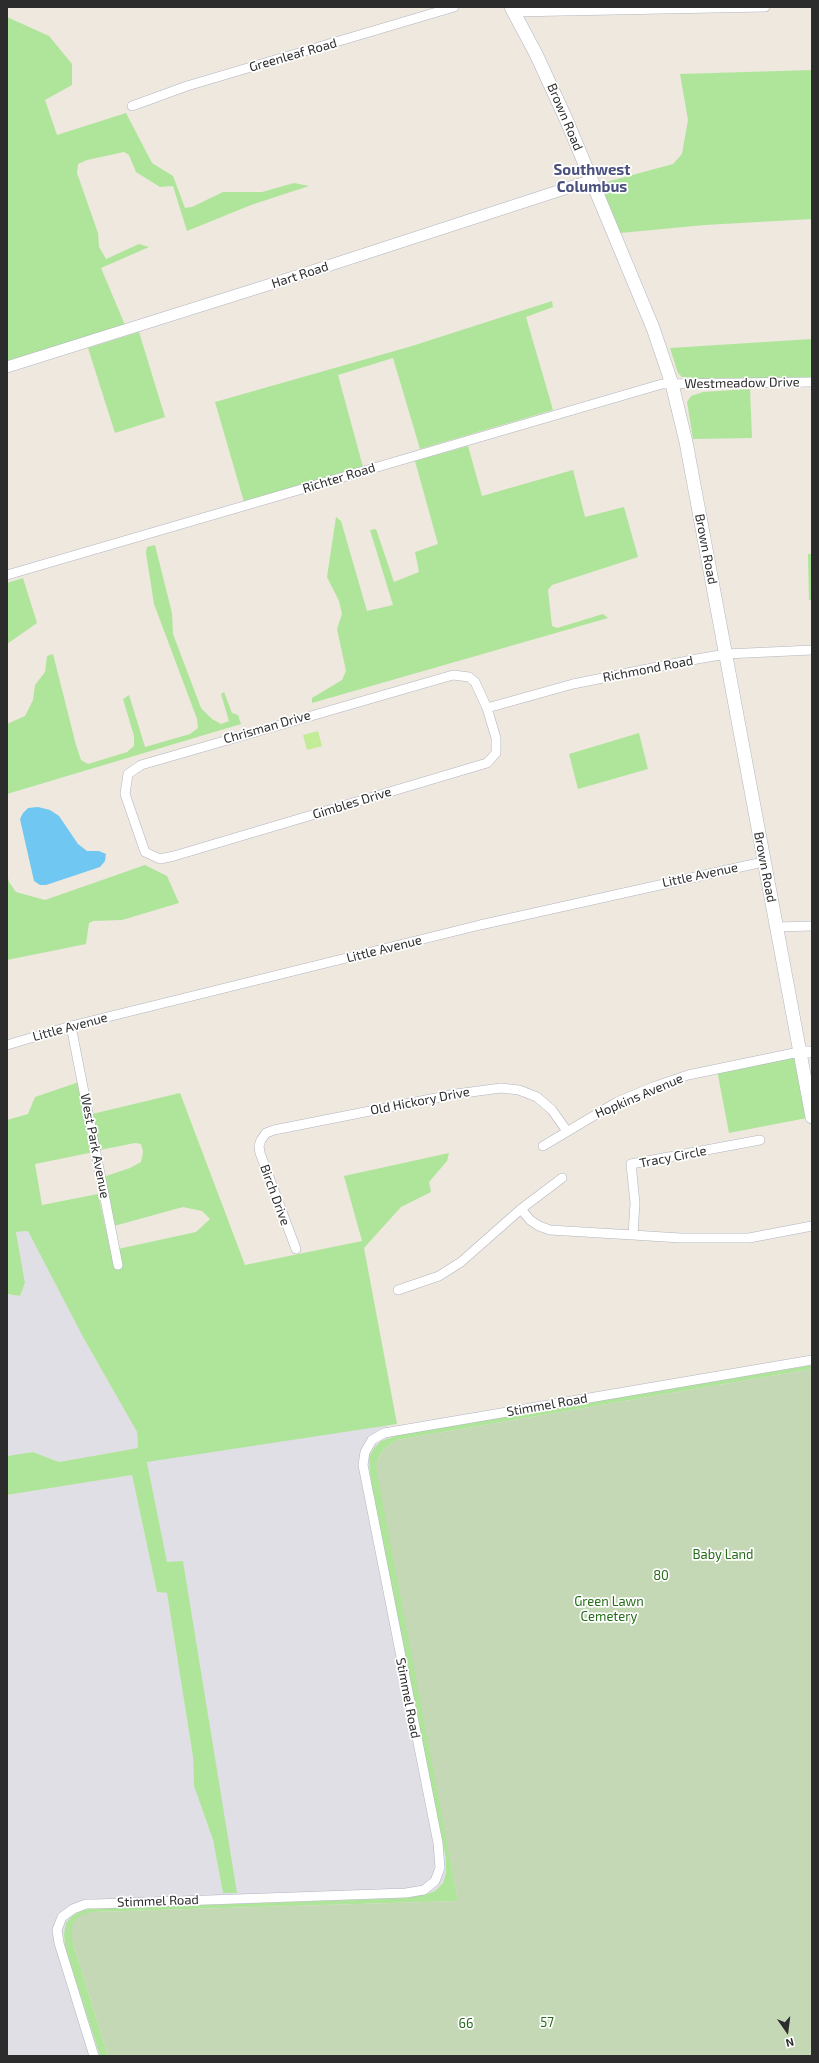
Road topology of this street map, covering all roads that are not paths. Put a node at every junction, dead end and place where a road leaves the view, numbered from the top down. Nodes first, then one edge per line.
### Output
1 (454, 7) edge
2 (764, 7) edge
3 (512, 10) edge
4 (132, 106) dead end
5 (592, 180) junction
6 (7, 367) edge
7 (812, 382) edge
8 (672, 384) junction
9 (7, 575) edge
10 (812, 650) edge
11 (726, 654) junction
12 (487, 708) junction
13 (160, 859) joint
14 (763, 862) junction
15 (812, 926) edge
16 (777, 927) junction
17 (71, 1026) junction
18 (7, 1045) edge
19 (806, 1052) edge
20 (812, 1118) edge
21 (568, 1131) junction
22 (261, 1140) joint
23 (760, 1140) dead end
24 (543, 1146) dead end
25 (562, 1178) dead end
26 (521, 1209) junction
27 (812, 1226) edge
28 (633, 1235) junction
29 (296, 1249) dead end
30 (118, 1265) dead end
31 (398, 1290) dead end
32 (812, 1360) edge
33 (94, 2056) edge

1 - 4 street, Greenleaf Road
2 - 3 street
3 - 5 main road, Brown Road
5 - 6 street, Hart Road
5 - 8 main road, Brown Road
7 - 8 street, Westmeadow Drive
8 - 9 street, Richter Road
8 - 11 main road, Brown Road
10 - 11 street, Richmond Road
11 - 12 street, Richmond Road
11 - 14 main road, Brown Road
12 - 13 street, Gimbles Drive
12 - 13 street, Chrisman Drive
14 - 16 main road, Brown Road
14 - 17 street, Little Avenue
15 - 16 street
16 - 19 main road, Brown Road
17 - 18 street, Little Avenue
17 - 30 street, West Park Avenue
19 - 20 main road, Brown Road
19 - 21 street, Hopkins Avenue
21 - 22 street, Old Hickory Drive
21 - 24 street, Hopkins Avenue
22 - 29 street, Birch Drive
23 - 28 street, Tracy Circle
25 - 26 street
26 - 28 street
26 - 31 street
27 - 28 street
32 - 33 street, Stimmel Road

